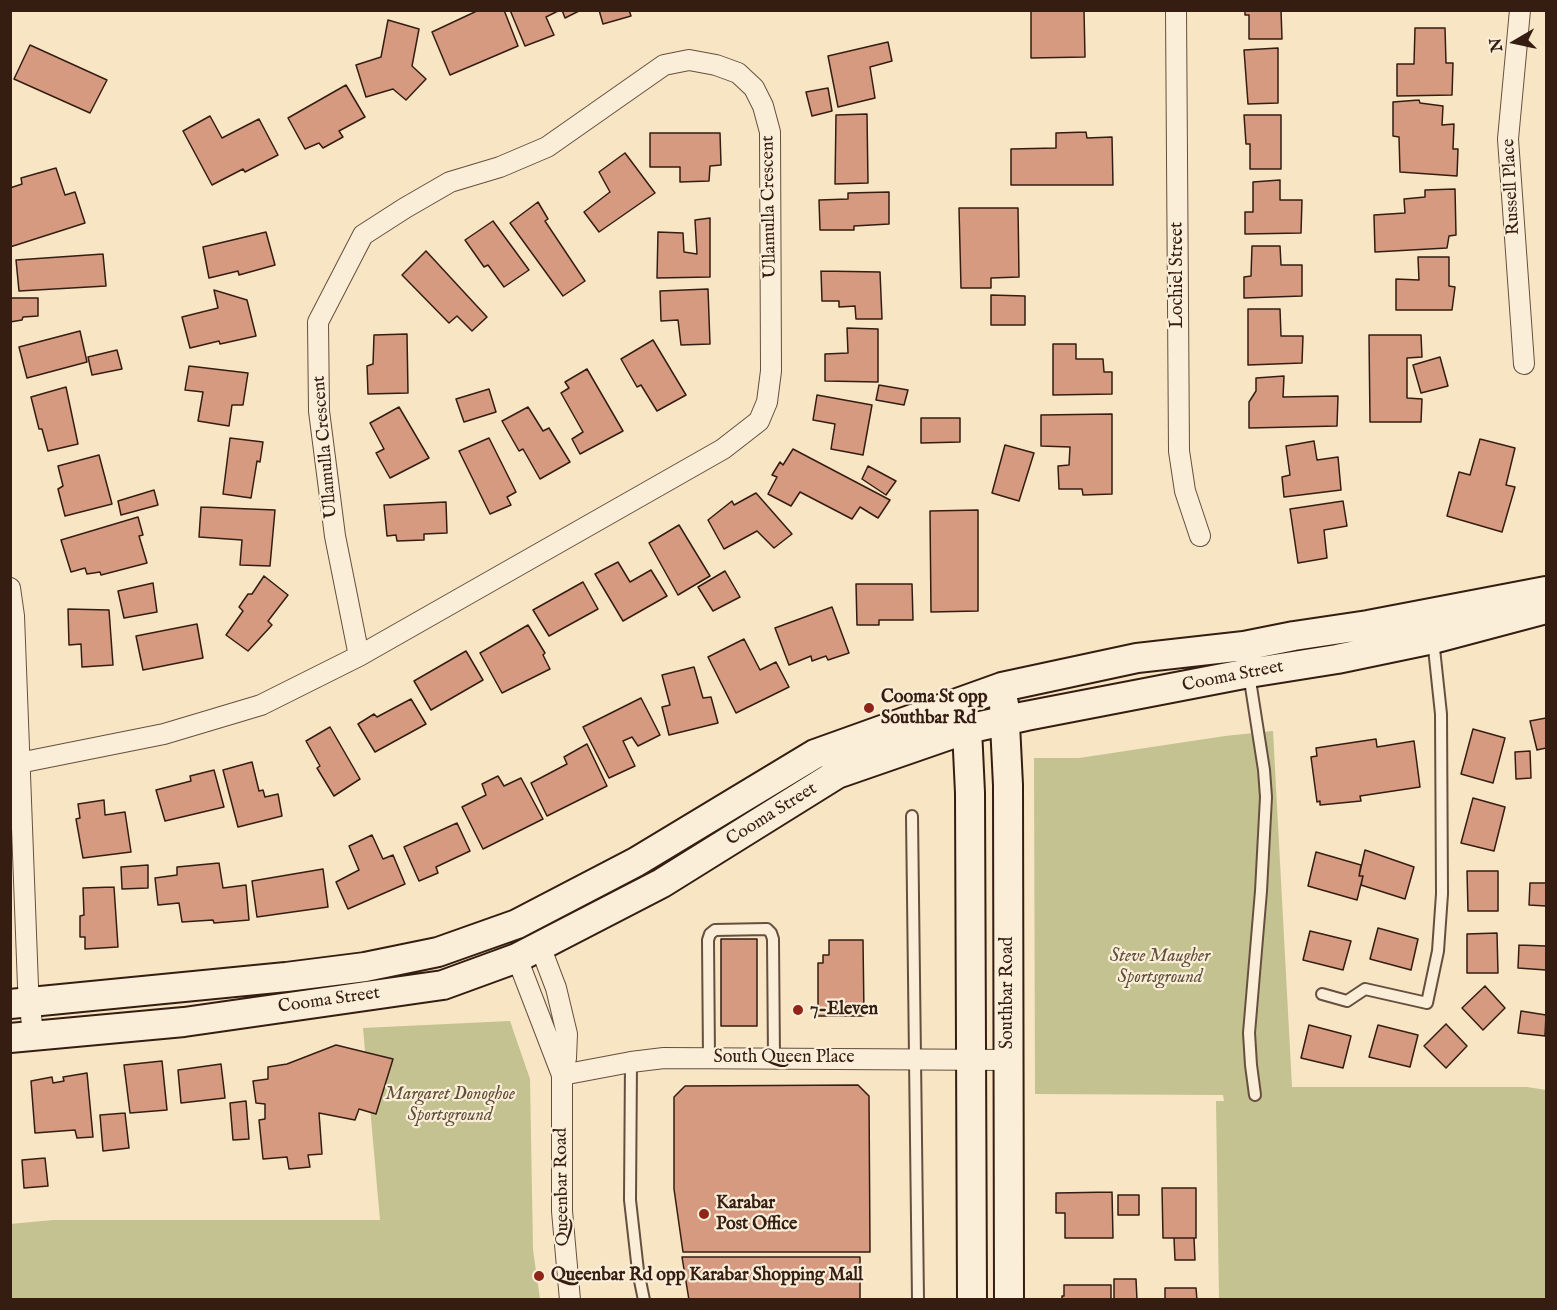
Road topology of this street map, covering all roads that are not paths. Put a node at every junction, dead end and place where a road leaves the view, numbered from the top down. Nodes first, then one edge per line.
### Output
1 (1176, 10) edge
2 (1520, 10) edge
3 (1524, 364) dead end
4 (1200, 536) dead end
5 (10, 588) edge
6 (1546, 591) edge
7 (1546, 609) edge
8 (12, 616) edge
9 (1431, 626) junction
10 (1244, 646) junction
11 (360, 656) junction
12 (1249, 673) junction
13 (1002, 687) junction
14 (960, 701) junction
15 (1005, 721) junction
16 (967, 729) junction
17 (19, 763) junction
18 (912, 816) dead end
19 (516, 924) junction
20 (529, 952) junction
21 (1322, 994) dead end
22 (20, 1003) edge
23 (22, 1037) edge
24 (709, 1058) junction
25 (774, 1059) junction
26 (916, 1059) junction
27 (972, 1060) junction
28 (1008, 1060) junction
29 (631, 1062) junction
30 (562, 1075) junction
31 (1255, 1095) dead end
32 (570, 1299) edge
33 (644, 1299) edge
34 (918, 1299) edge
35 (972, 1299) edge
36 (1009, 1299) edge

1 - 4 street, Lochiel Street
2 - 3 street, Russell Place
5 - 8 street
6 - 9 main road, Cooma Street
7 - 9 main road, Cooma Street
8 - 17 street
9 - 10 main road, Cooma Street
9 - 12 main road, Cooma Street
9 - 21 lane
10 - 12 main road
10 - 13 main road, Cooma Street
11 - 11 street, Ullamulla Crescent
11 - 17 street, Ullamulla Crescent
12 - 15 main road, Cooma Street
12 - 31 lane
13 - 14 main road, Cooma Street
13 - 15 main road, Southbar Road
14 - 16 main road, Southbar Road
14 - 19 main road, Cooma Street
15 - 16 main road, Cooma Street
15 - 28 main road, Southbar Road
16 - 20 main road, Cooma Street
16 - 27 main road, Southbar Road
17 - 22 street
18 - 26 lane
19 - 20 main road
19 - 22 main road, Cooma Street
20 - 23 main road, Cooma Street
20 - 30 street, Queenbar Road
22 - 23 street
24 - 25 street, South Queen Place
24 - 25 lane
24 - 29 street, South Queen Place
25 - 26 street, South Queen Place
26 - 27 street, South Queen Place
26 - 34 lane
27 - 28 street, South Queen Place
27 - 35 main road, Southbar Road
28 - 36 main road, Southbar Road
29 - 30 street, South Queen Place
29 - 33 lane
30 - 32 street, Queenbar Road

